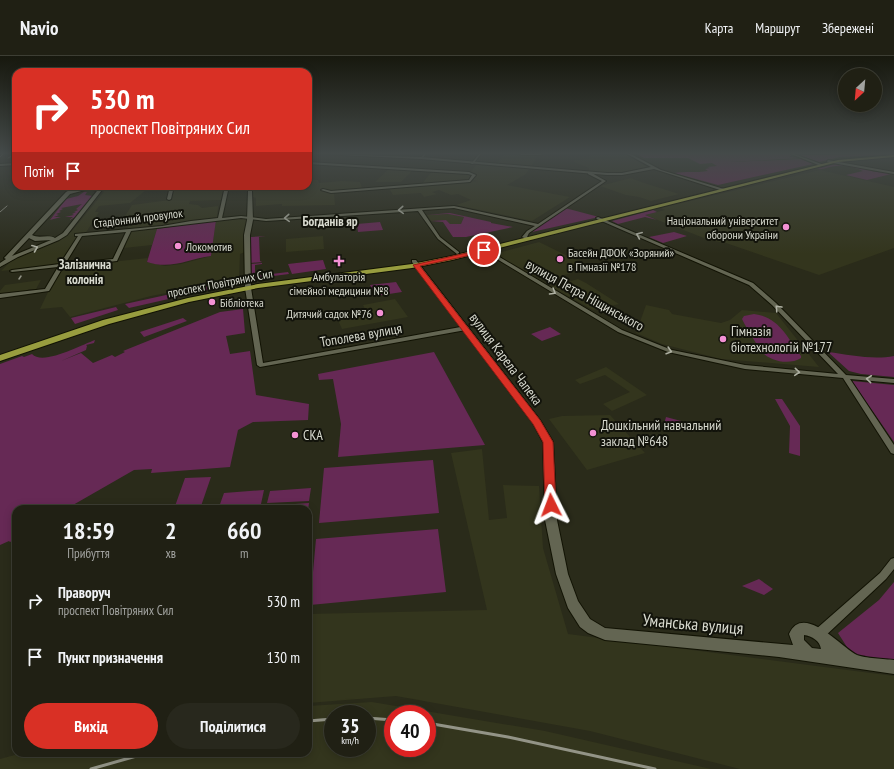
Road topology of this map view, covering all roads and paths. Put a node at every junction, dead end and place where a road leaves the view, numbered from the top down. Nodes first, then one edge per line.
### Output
1 (391, 187) edge
2 (595, 187) edge
3 (714, 187) edge
4 (726, 187) edge
5 (719, 189) junction
6 (73, 190) edge
7 (81, 190) edge
8 (97, 190) edge
9 (171, 190) edge
10 (226, 190) edge
11 (251, 190) edge
12 (323, 190) dead end
13 (68, 193) junction
14 (169, 199) dead end
15 (419, 209) junction
16 (249, 218) junction
17 (220, 219) junction
18 (600, 219) junction
19 (538, 225) junction
20 (129, 230) junction
21 (65, 234) junction
22 (28, 235) junction
23 (527, 238) junction
24 (484, 250) junction
25 (457, 253) junction
26 (415, 263) junction
27 (0, 265) edge
28 (63, 265) junction
29 (12, 271) dead end
30 (247, 286) junction
31 (0, 296) edge
32 (466, 328) junction
33 (0, 357) edge
34 (844, 376) junction
35 (894, 381) edge
36 (894, 451) edge
37 (894, 562) edge
38 (605, 634) joint
39 (822, 637) junction
40 (796, 638) junction
41 (779, 650) junction
42 (815, 656) junction
43 (864, 662) junction
44 (894, 667) edge

1 - 12 street
2 - 19 street
3 - 5 street
4 - 5 main road, проспект Повітряних Сил
5 - 18 main road, проспект Повітряних Сил
6 - 13 street
7 - 13 street
8 - 21 street
9 - 14 street
10 - 17 street
11 - 16 street
13 - 22 street
15 -> 16 street, Стадіонний провулок
15 - 19 street, Стадіонний провулок
15 - 25 street
16 - 17 street, Стадіонний провулок
16 - 30 street
17 - 20 street, Стадіонний провулок
18 - 23 main road, проспект Повітряних Сил
34 -> 18 street
19 - 23 street
20 - 28 street, Стадіонний провулок
20 - 28 street
21 - 22 street
27 -> 21 street
22 - 27 street
23 - 24 main road, проспект Повітряних Сил
23 - 25 main road, проспект Повітряних Сил
24 - 26 main road, проспект Повітряних Сил
24 -> 34 street, вулиця Петра Ніщинського
25 - 26 main road, проспект Повітряних Сил
26 - 30 main road, проспект Повітряних Сил
26 - 32 street, вулиця Карела Чапека
28 - 29 street
28 - 31 street
30 - 32 street, Тополева вулиця
30 - 33 main road, проспект Повітряних Сил
32 - 38 street, вулиця Карела Чапека
35 -> 34 street, вулиця Петра Ніщинського
34 - 36 street
37 - 39 street
38 - 41 street, Уманська вулиця
39 - 40 street
39 - 42 street
39 - 43 street, Уманська вулиця
40 - 41 street
40 - 42 street
41 - 42 street, Уманська вулиця
42 - 43 street, Уманська вулиця
43 - 44 street, Уманська вулиця

